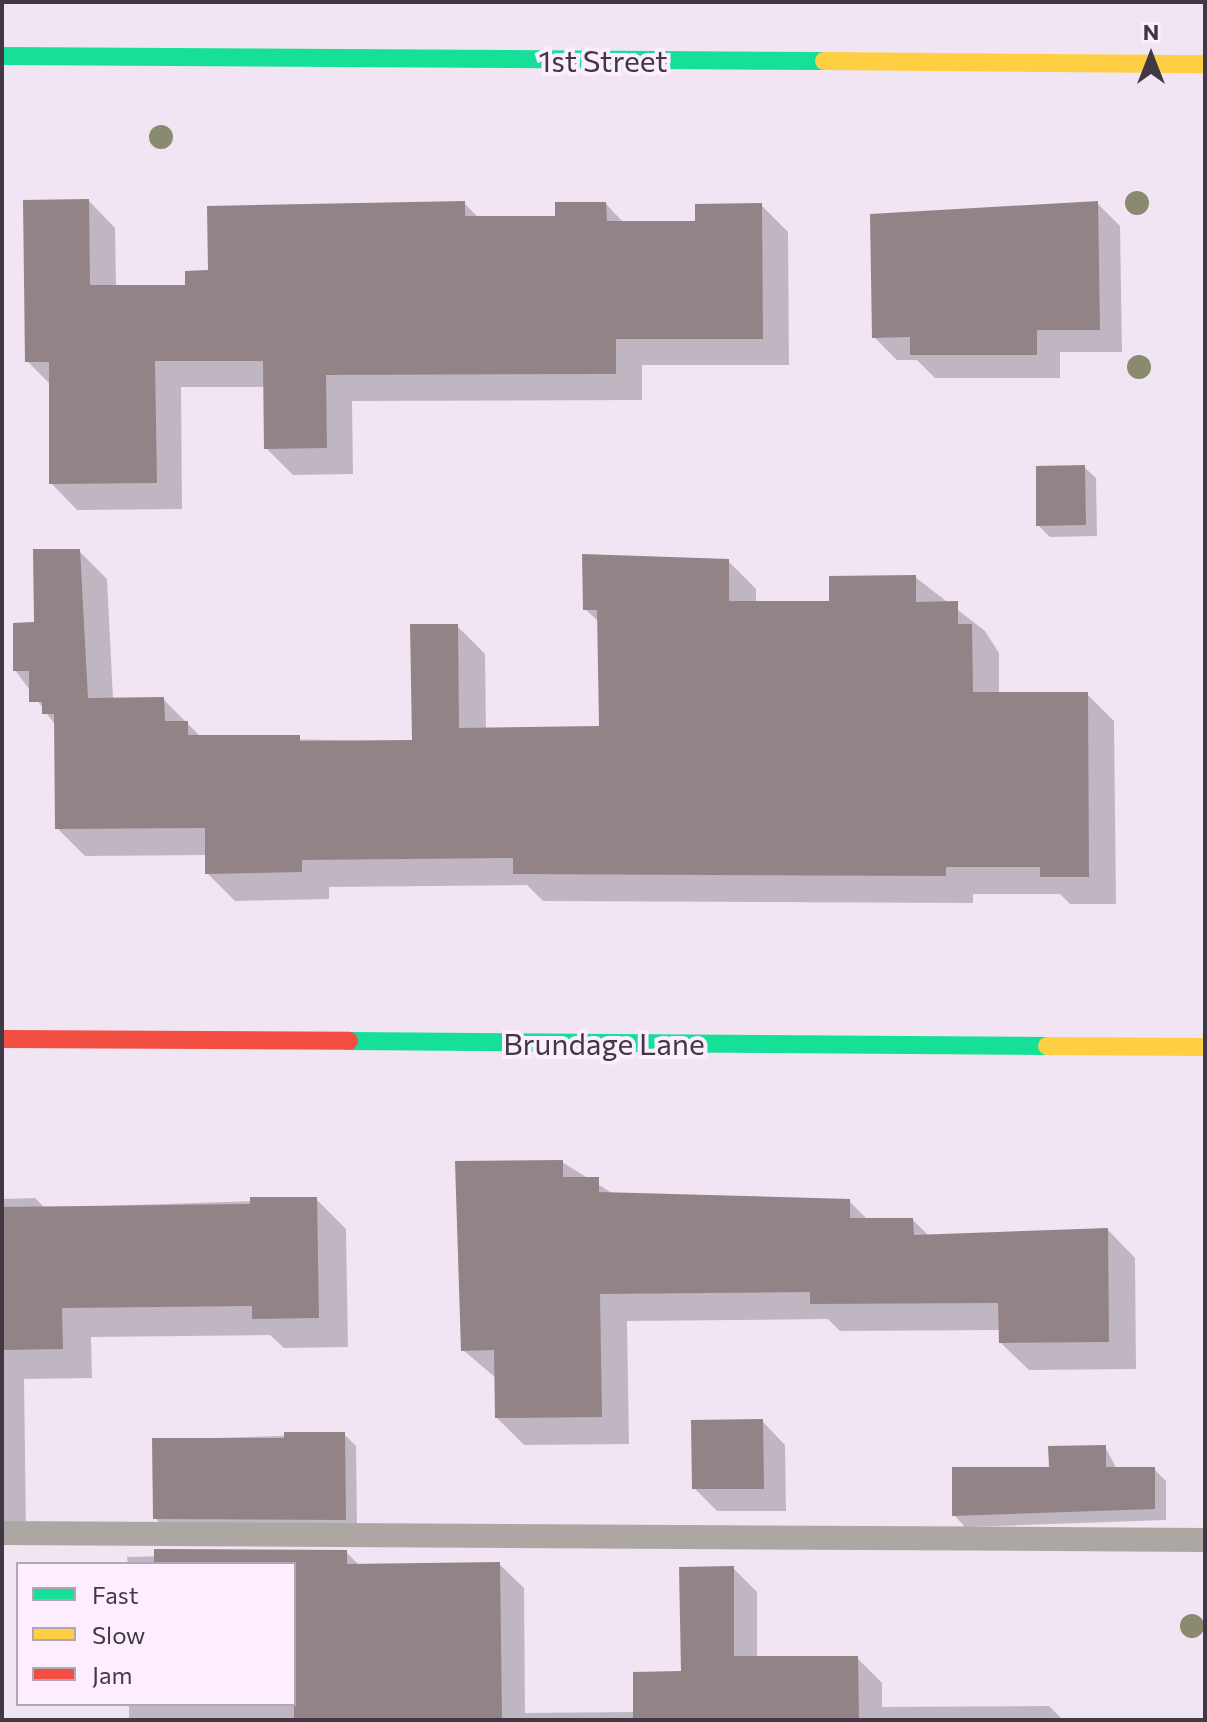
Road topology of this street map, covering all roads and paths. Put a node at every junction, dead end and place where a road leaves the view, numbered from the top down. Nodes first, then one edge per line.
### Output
1 (2, 56) edge
2 (1205, 64) edge
3 (2, 1039) edge
4 (1205, 1047) edge
5 (2, 1533) edge
6 (1205, 1540) edge

1 - 2 street, 1st Street
3 - 4 street, Brundage Lane
5 - 6 lane

